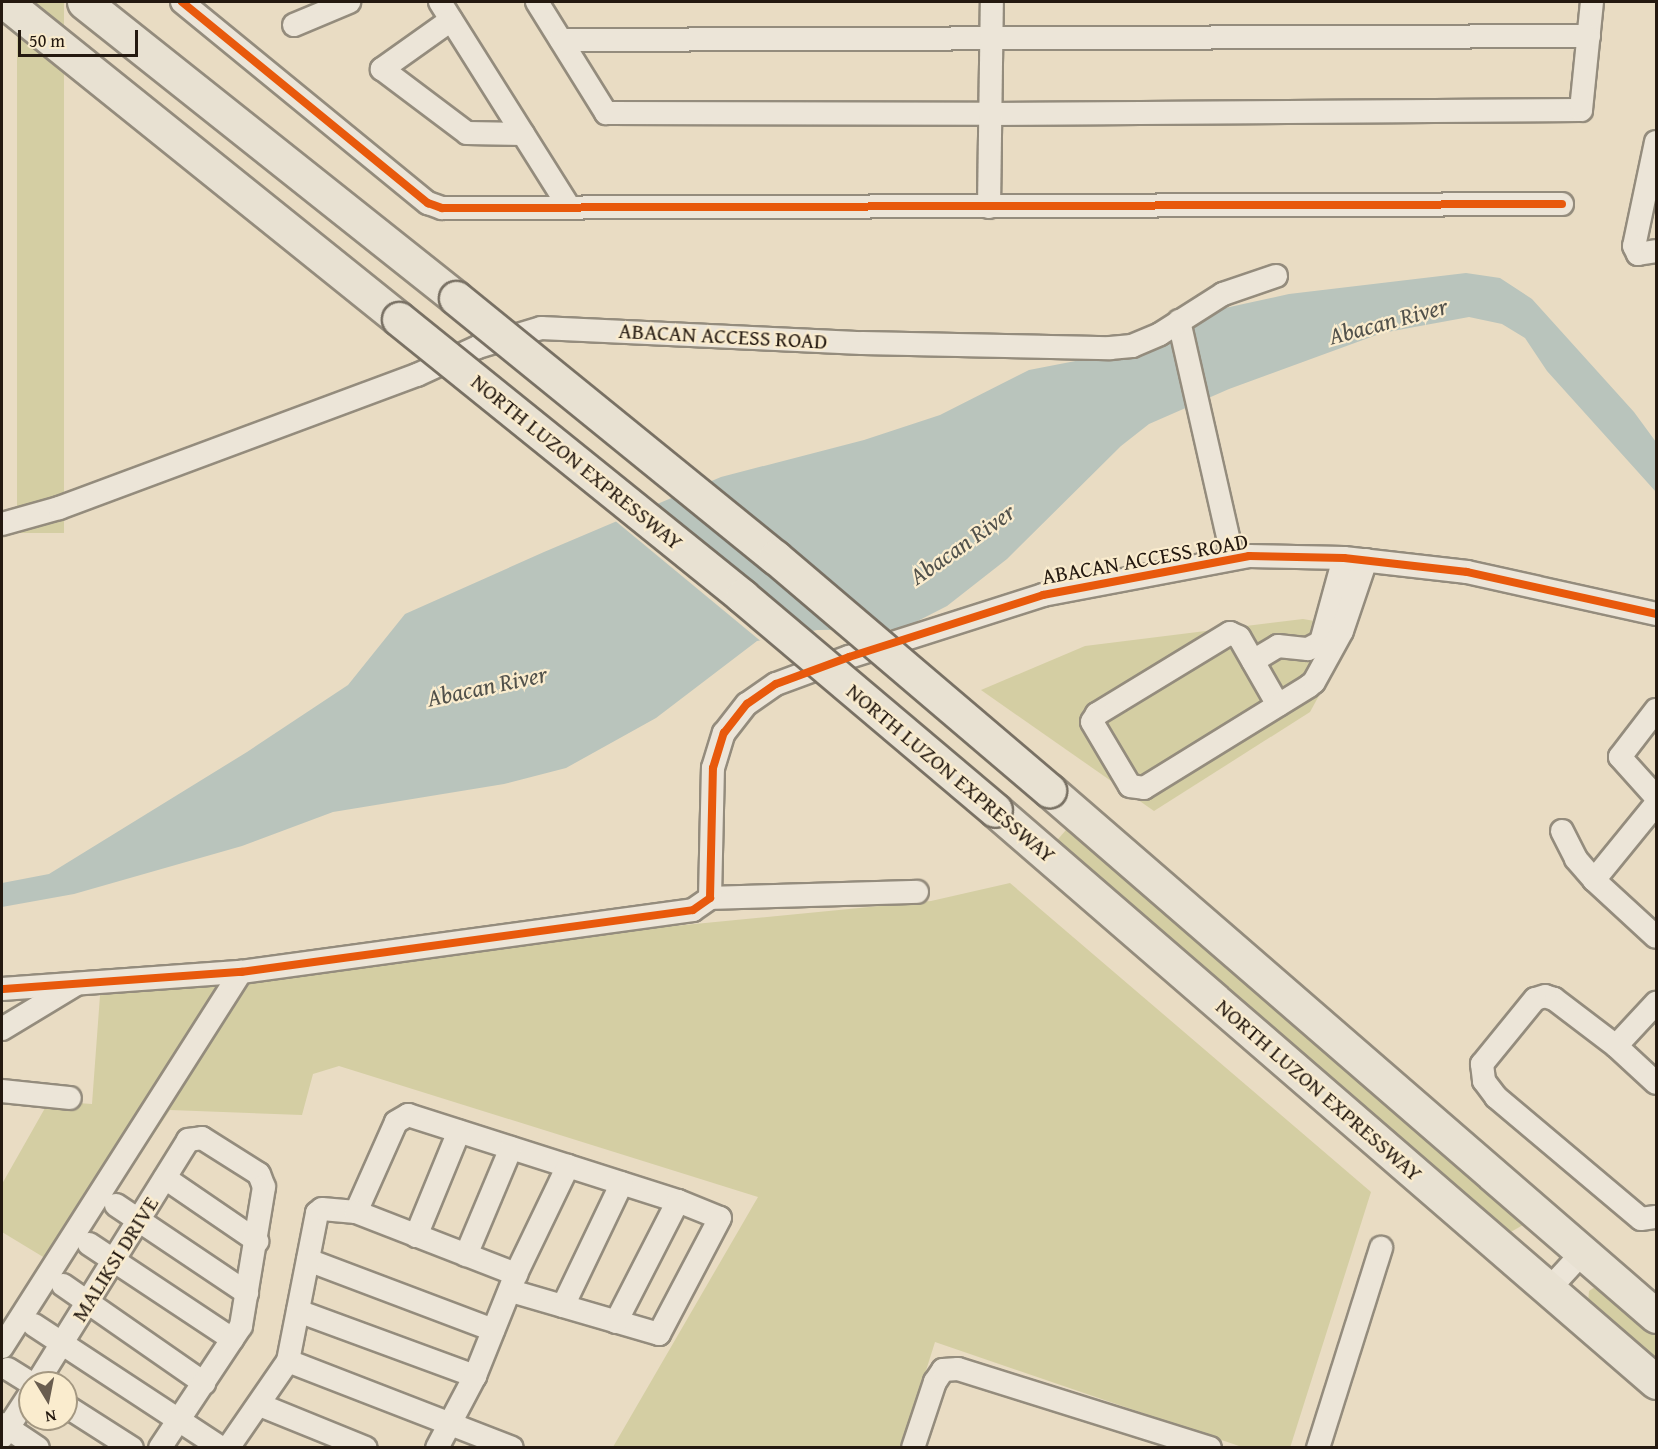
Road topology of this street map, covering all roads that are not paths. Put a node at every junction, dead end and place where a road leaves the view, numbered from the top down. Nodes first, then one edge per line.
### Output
1 (5, 2) edge
2 (84, 2) edge
3 (182, 2) edge
4 (349, 2) edge
5 (537, 2) edge
6 (992, 2) edge
7 (1592, 2) edge
8 (446, 11) edge
9 (294, 25) dead end
10 (1589, 36) junction
11 (991, 39) junction
12 (561, 40) junction
13 (990, 114) junction
14 (523, 134) junction
15 (1656, 147) edge
16 (567, 204) junction
17 (1562, 204) dead end
18 (989, 207) junction
19 (1648, 248) edge
20 (1276, 276) dead end
21 (1180, 324) junction
22 (2, 524) edge
23 (1231, 548) junction
24 (1344, 558) junction
25 (1366, 560) junction
26 (1656, 614) edge
27 (1252, 661) junction
28 (1278, 705) junction
29 (1656, 710) edge
30 (1656, 797) edge
31 (1656, 804) edge
32 (1562, 831) dead end
33 (1593, 880) junction
34 (917, 892) dead end
35 (710, 897) junction
36 (1656, 937) edge
37 (241, 972) junction
38 (82, 981) junction
39 (2, 989) edge
40 (1656, 1003) edge
41 (2, 1029) edge
42 (1616, 1046) junction
43 (1656, 1083) edge
44 (3, 1094) edge
45 (70, 1098) dead end
46 (459, 1131) junction
47 (511, 1148) junction
48 (568, 1166) junction
49 (165, 1178) junction
50 (622, 1183) junction
51 (678, 1201) junction
52 (116, 1205) dead end
53 (356, 1212) junction
54 (1656, 1216) edge
55 (139, 1220) junction
56 (416, 1236) junction
57 (257, 1241) junction
58 (89, 1244) dead end
59 (1381, 1248) dead end
60 (1584, 1251) junction
61 (466, 1255) junction
62 (308, 1260) junction
63 (114, 1261) junction
64 (514, 1282) junction
65 (63, 1285) dead end
66 (1550, 1288) junction
67 (247, 1293) junction
68 (88, 1303) junction
69 (563, 1306) junction
70 (298, 1311) junction
71 (1656, 1316) edge
72 (615, 1322) junction
73 (34, 1325) dead end
74 (493, 1330) junction
75 (232, 1339) junction
76 (63, 1344) junction
77 (2, 1347) edge
78 (288, 1362) junction
79 (8, 1369) dead end
80 (45, 1371) edge
81 (18, 1375) edge
82 (476, 1376) junction
83 (1656, 1382) edge
84 (204, 1383) junction
85 (260, 1406) junction
86 (18, 1410) edge
87 (78, 1414) edge
88 (180, 1420) junction
89 (450, 1424) junction
90 (3, 1430) edge
91 (508, 1447) edge
92 (38, 1448) edge
93 (132, 1448) edge
94 (160, 1448) edge
95 (221, 1448) edge
96 (228, 1448) edge
97 (366, 1448) edge
98 (436, 1448) edge
99 (913, 1448) edge
100 (1210, 1448) edge
101 (1318, 1448) edge

1 - 66 highway, NORTH LUZON EXPRESSWAY, bridge
2 - 60 highway, bridge
3 - 16 street
4 - 9 street
5 - 12 street
6 - 11 street
7 - 10 street
8 - 14 street
8 - 14 street
10 - 11 street
10 - 13 street
11 - 12 street
11 - 13 street
12 - 13 street
13 - 18 street
14 - 16 street
15 - 19 street
16 - 18 street
17 - 18 street
20 - 21 street, ABACAN ACCESS ROAD
21 - 22 street, ABACAN ACCESS ROAD
21 - 23 street, ABACAN ACCESS ROAD
23 - 24 street, ABACAN ACCESS ROAD
23 - 35 street, ABACAN ACCESS ROAD
24 - 25 street, ABACAN ACCESS ROAD
24 - 27 street
25 - 26 street, ABACAN ACCESS ROAD
25 - 28 street
27 - 28 street
27 - 28 street
29 - 30 street
31 - 33 street
32 - 33 street
33 - 36 street
34 - 35 street
35 - 37 street
37 - 38 street
37 - 77 street
38 - 39 street
38 - 41 street
40 - 42 street
42 - 43 street
42 - 54 street
44 - 45 street
46 - 47 street
46 - 53 street
46 - 56 street
47 - 48 street
47 - 61 street
48 - 50 street
48 - 64 street
49 - 55 street, MALIKSI DRIVE
49 - 57 street
49 - 57 street, MALIKSI DRIVE
50 - 51 street
50 - 69 street
51 - 72 street
51 - 72 street
52 - 55 street
53 - 56 street
53 - 62 street
55 - 63 street, MALIKSI DRIVE
55 - 67 street
56 - 61 street
57 - 67 street
58 - 63 street
59 - 101 street
60 - 66 street
60 - 71 highway
61 - 64 street
62 - 70 street
62 - 74 street
63 - 68 street, MALIKSI DRIVE
63 - 75 street
64 - 69 street
64 - 74 street
65 - 68 street
66 - 83 highway, NORTH LUZON EXPRESSWAY
67 - 75 street
68 - 76 street, MALIKSI DRIVE
68 - 84 street
69 - 72 street
70 - 78 street
70 - 82 street
73 - 76 street
74 - 82 street
75 - 84 street
76 - 80 street, MALIKSI DRIVE
76 - 88 street
78 - 85 street
78 - 89 street
79 - 81 street
82 - 89 street
84 - 88 street
85 - 96 street
85 - 97 street
86 - 90 street
87 - 93 street
88 - 94 street
88 - 95 street
89 - 91 street
89 - 98 street
90 - 92 street
99 - 100 street

